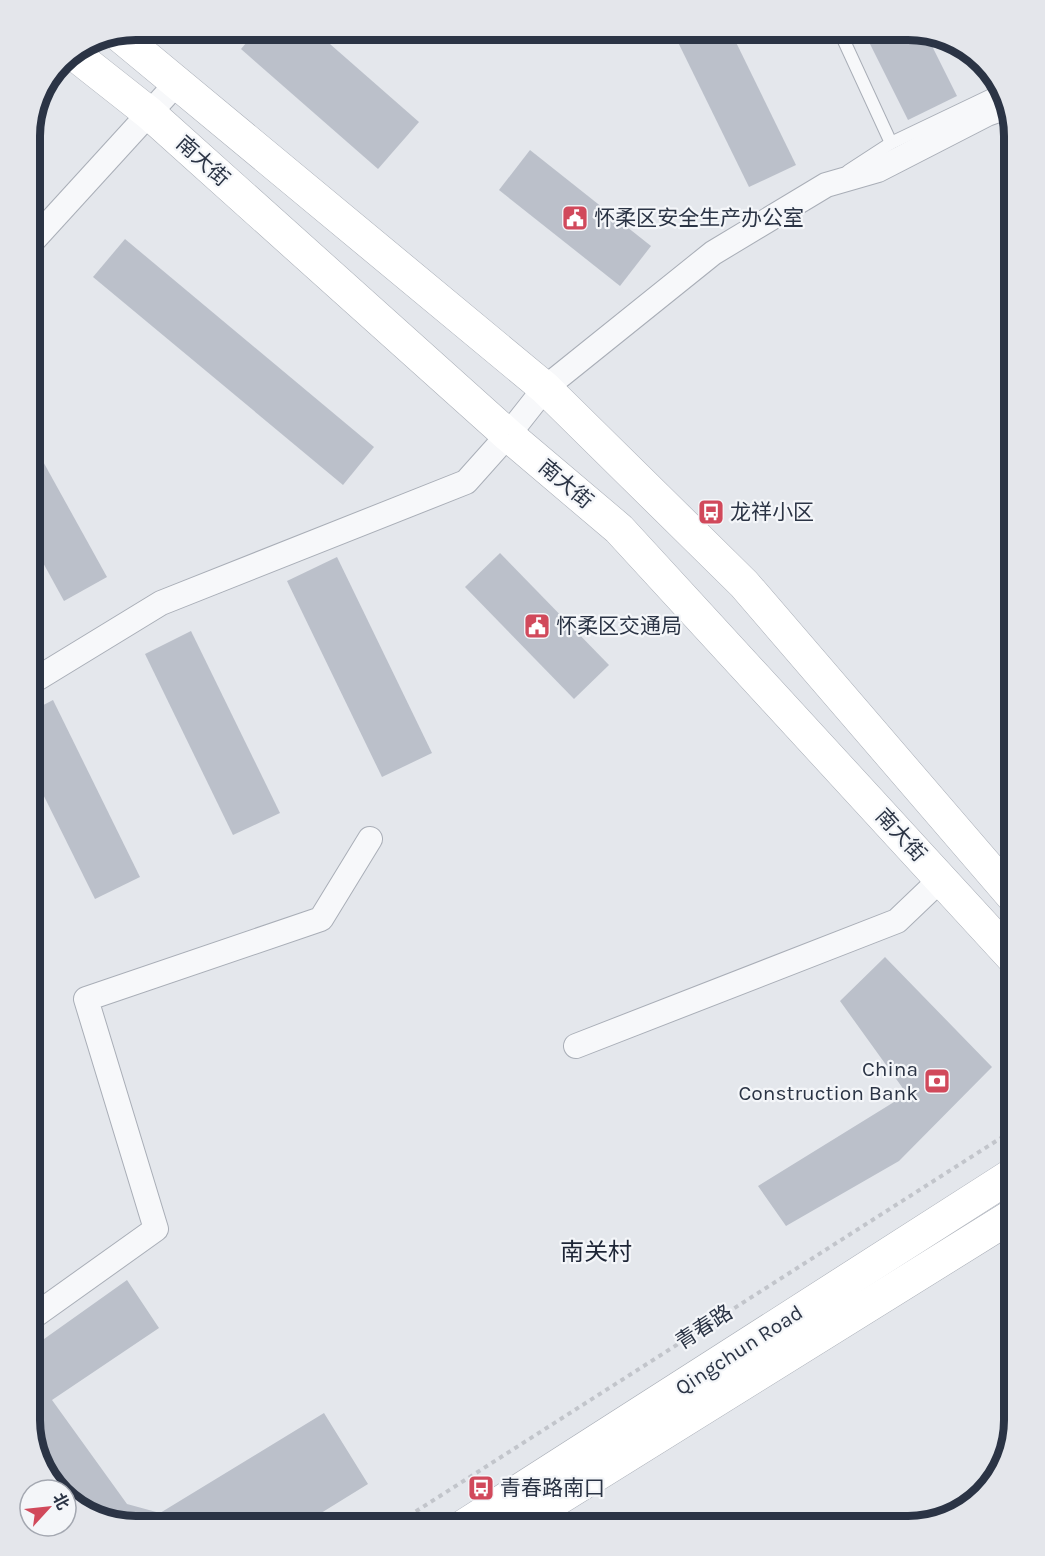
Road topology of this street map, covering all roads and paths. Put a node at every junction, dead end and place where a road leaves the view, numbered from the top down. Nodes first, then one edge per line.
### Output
1 (126, 41) edge
2 (843, 41) edge
3 (81, 59) edge
4 (176, 84) junction
5 (994, 94) edge
6 (1000, 109) edge
7 (149, 113) junction
8 (891, 143) junction
9 (826, 185) junction
10 (41, 232) edge
11 (545, 388) junction
12 (508, 435) junction
13 (41, 677) edge
14 (370, 839) dead end
15 (941, 879) junction
16 (1004, 886) edge
17 (1004, 948) edge
18 (576, 1046) dead end
19 (1004, 1136) edge
20 (1004, 1180) edge
21 (1004, 1221) edge
22 (40, 1312) edge
23 (410, 1515) edge
24 (480, 1515) edge
25 (531, 1516) edge

1 - 4 main road, 南大街
2 - 8 lane
3 - 7 main road, 南大街
4 - 7 street
4 - 11 main road, 南大街
5 - 8 lane
6 - 9 street
7 - 10 street
7 - 12 main road, 南大街
8 - 9 lane
9 - 11 street
11 - 12 street
11 - 16 main road, 南大街
12 - 13 street
12 - 15 main road, 南大街
14 - 22 street
15 - 17 main road, 南大街
15 - 18 street
19 - 23 path, 青春路
20 - 24 main road, Qingchun Road
21 - 25 main road, Qingchun Road

